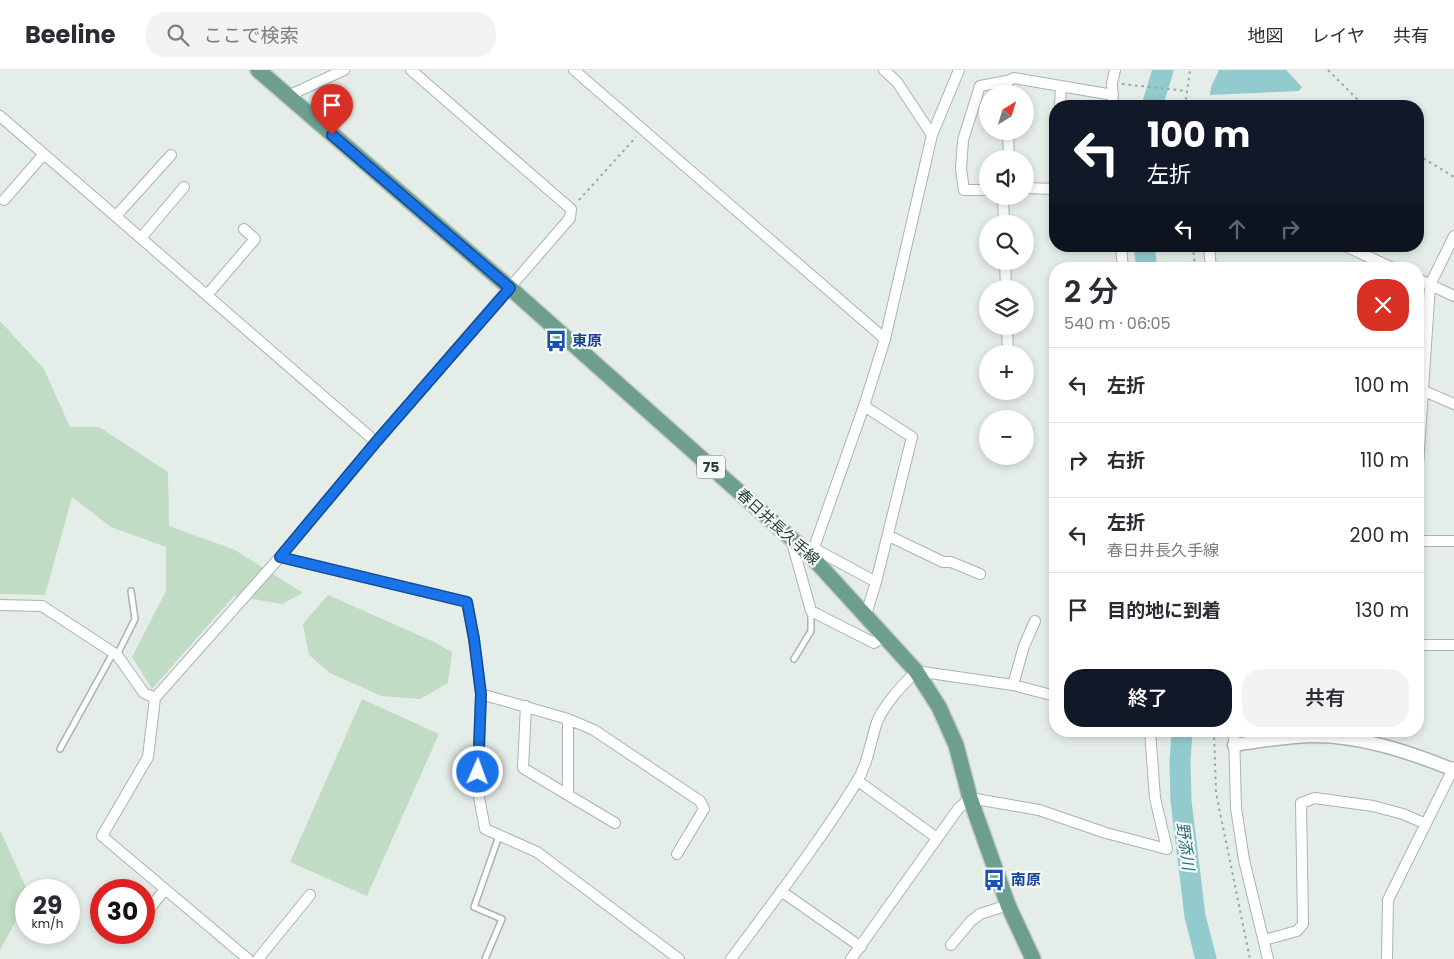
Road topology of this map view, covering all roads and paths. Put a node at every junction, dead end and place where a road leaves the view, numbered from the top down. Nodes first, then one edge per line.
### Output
1 (258, 70) edge
2 (344, 70) edge
3 (411, 70) edge
4 (574, 70) edge
5 (884, 70) edge
6 (959, 70) edge
7 (1115, 70) edge
8 (1190, 70) edge
9 (1328, 70) edge
10 (1007, 82) joint
11 (1112, 83) junction
12 (1061, 86) junction
13 (1187, 91) junction
14 (1113, 95) junction
15 (288, 96) junction
16 (1060, 100) edge
17 (1113, 100) edge
18 (1186, 100) edge
19 (1358, 100) edge
20 (0, 116) edge
21 (642, 129) junction
22 (932, 135) junction
23 (44, 154) junction
24 (170, 155) dead end
25 (1424, 158) edge
26 (1454, 177) edge
27 (184, 187) dead end
28 (1034, 188) edge
29 (1049, 189) edge
30 (979, 190) edge
31 (4, 200) dead end
32 (571, 209) junction
33 (116, 216) junction
34 (244, 229) dead end
35 (1454, 236) edge
36 (141, 238) junction
37 (1358, 252) edge
38 (1380, 262) edge
39 (1424, 282) edge
40 (1430, 285) junction
41 (510, 288) junction
42 (207, 295) junction
43 (1454, 296) edge
44 (885, 338) junction
45 (1424, 390) joint
46 (1454, 404) edge
47 (864, 406) junction
48 (376, 442) junction
49 (888, 536) junction
50 (791, 538) junction
51 (1424, 541) edge
52 (1454, 541) edge
53 (813, 553) junction
54 (280, 557) junction
55 (980, 574) dead end
56 (876, 582) junction
57 (131, 591) dead end
58 (0, 606) edge
59 (811, 610) junction
60 (864, 615) junction
61 (1035, 621) dead end
62 (884, 636) junction
63 (1454, 645) edge
64 (1424, 646) edge
65 (115, 654) junction
66 (794, 659) dead end
67 (916, 671) junction
68 (1013, 685) junction
69 (481, 694) junction
70 (1049, 694) edge
71 (155, 698) junction
72 (526, 706) junction
73 (568, 719) junction
74 (1150, 737) edge
75 (1214, 737) edge
76 (1234, 737) edge
77 (1302, 737) edge
78 (1323, 737) edge
79 (1234, 745) junction
80 (60, 749) dead end
81 (1454, 769) edge
82 (858, 781) junction
83 (568, 795) junction
84 (970, 798) junction
85 (615, 823) dead end
86 (1426, 824) junction
87 (499, 836) junction
88 (937, 838) junction
89 (677, 854) dead end
90 (165, 889) junction
91 (781, 891) junction
92 (310, 895) dead end
93 (155, 902) edge
94 (1008, 905) junction
95 (1264, 940) junction
96 (951, 944) dead end
97 (861, 947) junction
98 (853, 958) edge
99 (248, 959) edge
100 (258, 959) edge
101 (485, 959) edge
102 (679, 959) edge
103 (731, 959) edge
104 (1034, 959) edge
105 (1250, 959) edge
106 (1268, 959) edge
107 (1387, 959) edge

1 - 15 main road, 春日井長久手線 / 75
2 - 15 street
3 - 32 street
4 - 21 street
5 - 22 street
6 - 22 street
7 - 11 street
8 - 13 path
9 - 19 path
10 - 12 street
10 - 30 street
11 - 13 path
11 - 14 street
12 - 14 street
12 - 16 street
13 - 18 path
14 - 17 street
15 - 41 main road, 春日井長久手線 / 75
20 - 23 street
21 - 32 path
21 - 44 street
22 - 44 street
23 - 31 street
23 - 33 street
24 - 33 street
25 - 26 path
27 - 36 street
28 - 29 street
32 - 41 street
33 - 36 street
34 - 42 street
35 - 40 street
36 - 42 street
37 - 38 street
39 - 40 street
40 - 43 street
40 - 45 street
41 - 48 street
41 - 50 main road, 春日井長久手線 / 75
42 - 48 street
44 - 47 street
45 - 46 street
47 - 49 street
47 - 53 street
48 - 54 street
49 - 55 street
49 - 56 street
50 - 53 main road, 春日井長久手線 / 75
50 - 59 street
51 - 52 street
53 - 56 street
53 - 60 main road, 春日井長久手線 / 75
54 - 69 street
54 - 71 street
56 - 60 street
57 - 65 lane
58 - 65 street
59 - 62 street
59 - 66 lane
60 - 62 main road, 春日井長久手線 / 75
61 - 68 street
62 - 67 main road, 春日井長久手線 / 75
63 - 64 street
65 - 71 street
65 - 80 lane
67 - 68 street
67 - 82 street
67 - 84 main road, 春日井長久手線 / 75
68 - 70 street
69 - 72 street
69 - 87 street
71 - 90 street
72 - 73 street
72 - 83 street
73 - 83 street
73 - 89 street
74 - 84 street
75 - 105 path
76 - 79 street
77 - 79 street
78 - 81 street
79 - 95 street
81 - 86 street
82 - 88 street
82 - 91 street
83 - 85 street
84 - 88 street
84 - 94 main road, 春日井長久手線 / 75
86 - 95 street
86 - 107 street
87 - 101 lane
87 - 102 street
88 - 97 street
90 - 93 street
90 - 99 street
91 - 97 street
91 - 103 street
92 - 100 street
94 - 96 street
94 - 104 main road, 春日井長久手線 / 75
95 - 106 street
97 - 98 street

